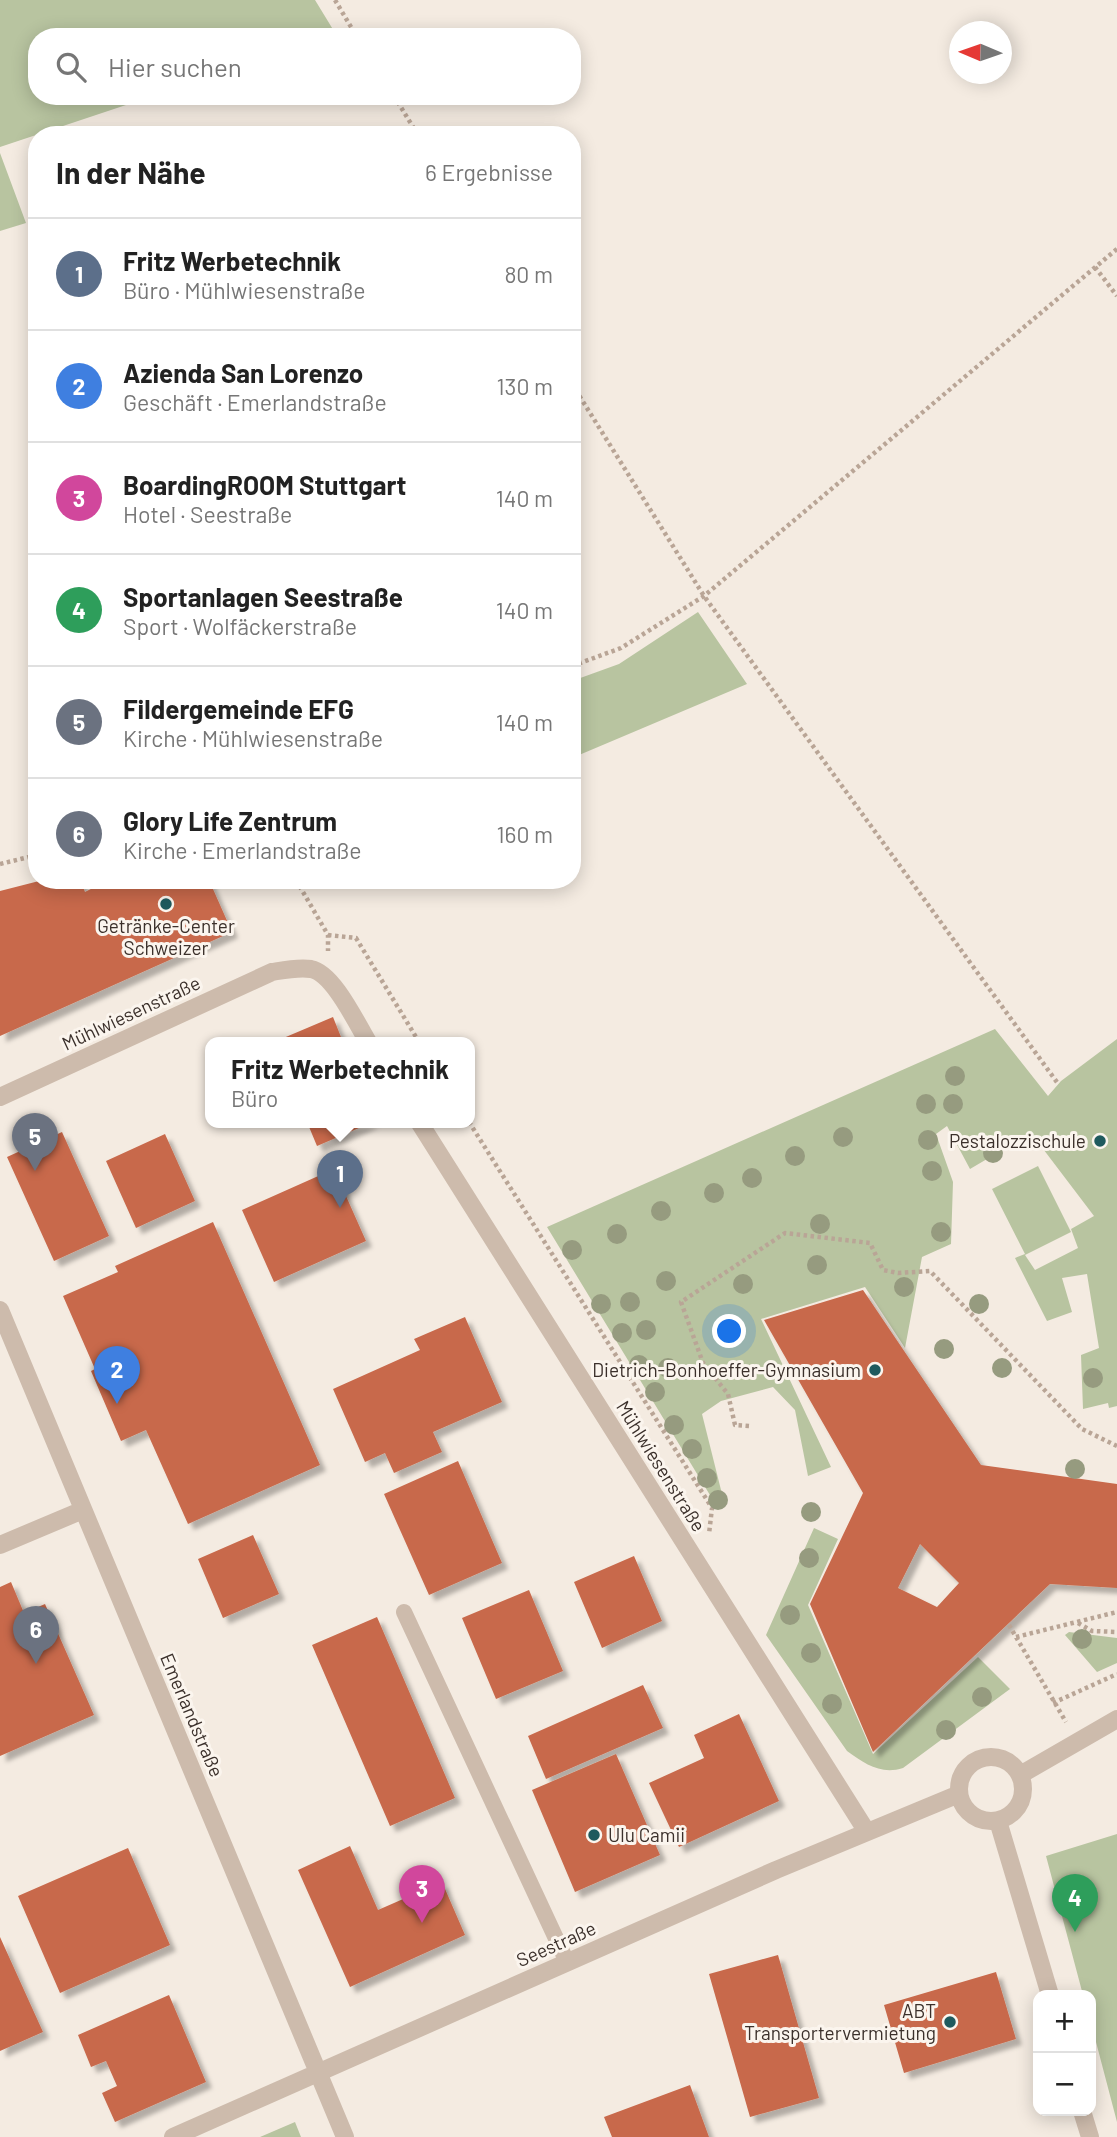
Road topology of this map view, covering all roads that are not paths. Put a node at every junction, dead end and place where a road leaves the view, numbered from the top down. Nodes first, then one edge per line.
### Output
1 (365, 1037) edge
2 (0, 1097) edge
3 (423, 1128) edge
4 (0, 1310) edge
5 (83, 1510) junction
6 (0, 1545) edge
7 (404, 1612) dead end
8 (1117, 1719) edge
9 (1020, 1775) junction
10 (959, 1794) junction
11 (998, 1821) junction
12 (867, 1832) junction
13 (567, 1962) junction
14 (1048, 1990) edge
15 (319, 2074) junction
16 (1084, 2116) edge
17 (173, 2137) edge
18 (345, 2137) edge
19 (1090, 2137) edge

1 - 2 street, Mühlwiesenstraße
3 - 12 street, Mühlwiesenstraße
4 - 5 street, Emerlandstraße
5 - 6 street
5 - 15 street, Emerlandstraße
7 - 13 lane
8 - 9 street
9 - 10 street
9 - 11 street
10 - 11 street
10 - 12 street, Seestraße
11 - 14 street
12 - 13 street, Seestraße
13 - 15 street, Seestraße
15 - 17 street, Seestraße
15 - 18 street, Emerlandstraße
16 - 19 street

